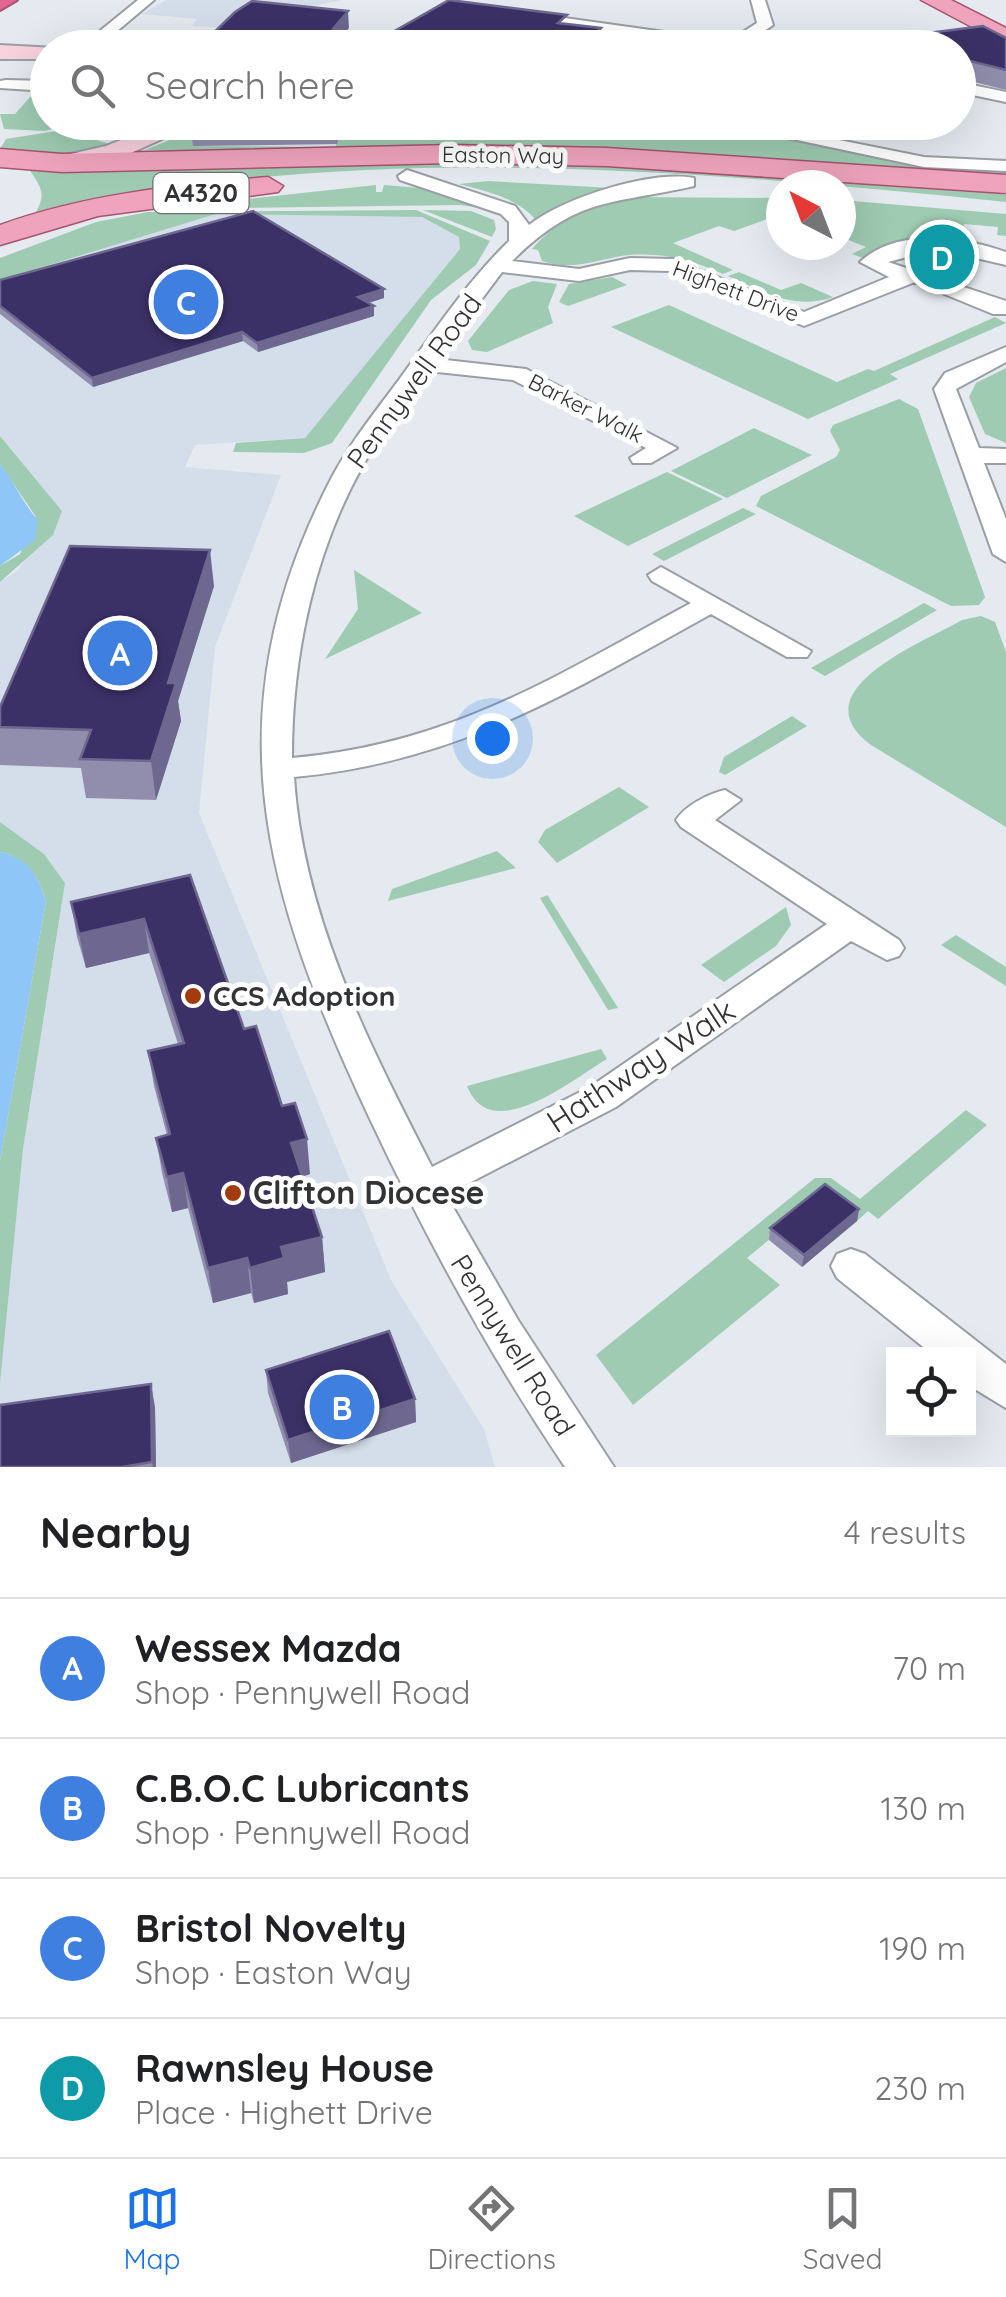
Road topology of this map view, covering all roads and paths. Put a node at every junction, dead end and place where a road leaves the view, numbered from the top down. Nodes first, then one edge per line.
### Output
1 (117, 0) edge
2 (758, 0) edge
3 (933, 0) edge
4 (145, 1) edge
5 (504, 16) edge
6 (109, 30) edge
7 (654, 30) edge
8 (760, 30) edge
9 (1006, 38) edge
10 (0, 52) edge
11 (30, 52) edge
12 (976, 90) edge
13 (1006, 97) edge
14 (143, 140) edge
15 (819, 140) edge
16 (0, 158) edge
17 (62, 163) junction
18 (957, 165) junction
19 (1006, 166) edge
20 (0, 170) edge
21 (407, 176) junction
22 (687, 182) junction
23 (1006, 186) edge
24 (766, 187) edge
25 (856, 193) edge
26 (1006, 206) edge
27 (0, 235) edge
28 (509, 253) junction
29 (1006, 259) edge
30 (908, 277) junction
31 (1006, 307) edge
32 (1006, 354) edge
33 (422, 364) junction
34 (969, 456) junction
35 (1006, 456) edge
36 (642, 458) dead end
37 (1006, 554) edge
38 (661, 576) dead end
39 (711, 603) junction
40 (797, 651) dead end
41 (276, 769) junction
42 (724, 800) dead end
43 (852, 924) junction
44 (887, 948) dead end
45 (421, 1190) junction
46 (851, 1266) dead end
47 (953, 1347) edge
48 (976, 1365) edge
49 (1006, 1389) edge
50 (591, 1467) edge

1 - 4 street
2 - 8 street
3 - 9 main road
4 - 6 street
5 - 7 street
10 - 11 main road
12 - 13 street
14 - 17 main road
15 - 18 street
16 - 17 main road, Easton Way / A4320
17 - 18 main road, Easton Way / A4320
18 - 19 street
18 - 23 main road, Easton Way
20 - 27 main road, A4320
21 - 22 main road, Easton Way / A4320
21 - 27 main road, Easton Way / A4320
21 - 28 street
22 - 24 main road, Easton Way / A4320
22 - 28 street, Pennywell Road
25 - 26 main road
28 - 30 street, Highett Drive
28 - 33 street, Pennywell Road
29 - 30 street
30 - 31 street
32 - 34 street
33 - 36 street, Barker Walk
33 - 41 street, Pennywell Road
34 - 35 street
34 - 37 street
38 - 39 street
39 - 40 street
39 - 41 street
41 - 45 street, Pennywell Road
42 - 43 street
43 - 44 street
43 - 45 street, Hathway Walk
45 - 50 street, Pennywell Road
46 - 47 street
48 - 49 street

